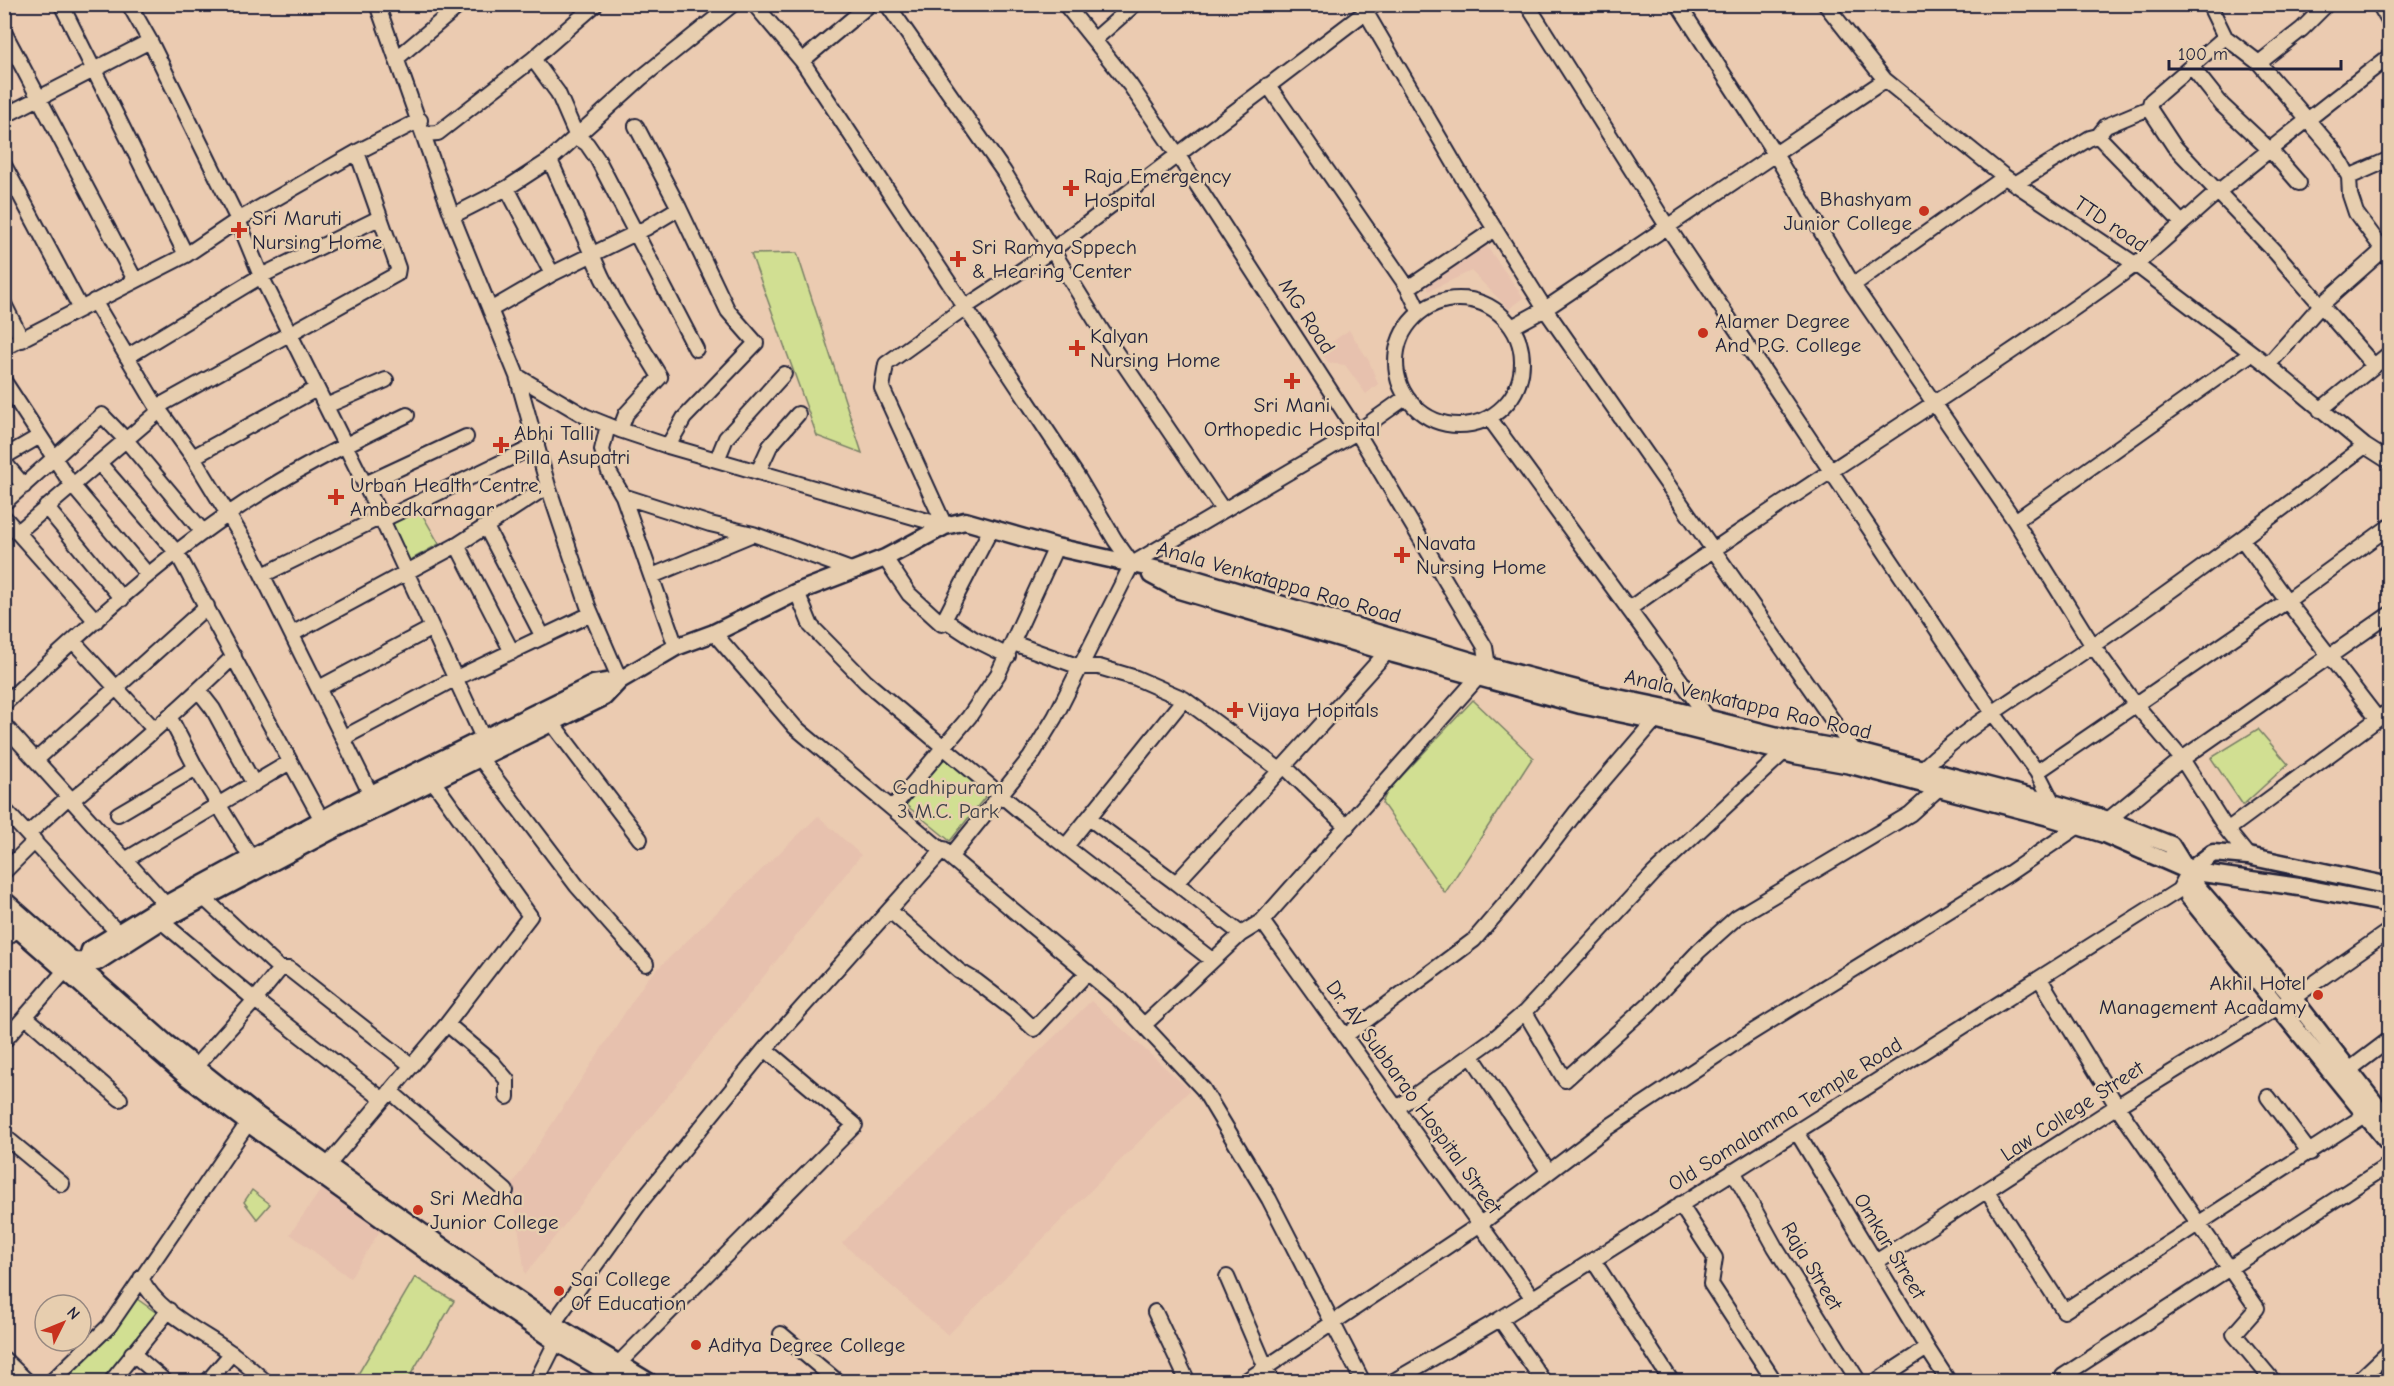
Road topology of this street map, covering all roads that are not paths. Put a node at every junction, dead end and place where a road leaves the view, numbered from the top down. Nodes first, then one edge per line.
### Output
1 (61, 4) edge
2 (129, 4) edge
3 (377, 4) edge
4 (461, 4) edge
5 (596, 4) edge
6 (734, 4) edge
7 (754, 4) edge
8 (870, 4) edge
9 (887, 4) edge
10 (1065, 4) edge
11 (1135, 4) edge
12 (1527, 4) edge
13 (1678, 4) edge
14 (1826, 4) edge
15 (2210, 4) edge
16 (2327, 4) edge
17 (2379, 4) edge
18 (1368, 7) edge
19 (2390, 23) edge
20 (4, 32) edge
21 (2225, 37) junction
22 (1094, 40) junction
23 (150, 41) junction
24 (2390, 56) edge
25 (396, 59) junction
26 (533, 59) junction
27 (802, 61) junction
28 (2259, 63) junction
29 (2191, 66) junction
30 (93, 70) junction
31 (1885, 80) junction
32 (1268, 86) junction
33 (39, 98) junction
34 (2149, 108) junction
35 (4, 116) edge
36 (2308, 119) junction
37 (636, 126) dead end
38 (421, 127) junction
39 (2098, 136) junction
40 (577, 137) junction
41 (2270, 150) junction
42 (357, 152) junction
43 (1177, 154) junction
44 (1775, 154) junction
45 (2390, 159) edge
46 (550, 160) junction
47 (6, 174) edge
48 (2349, 177) junction
49 (2010, 181) junction
50 (2299, 183) dead end
51 (507, 188) junction
52 (2217, 193) junction
53 (679, 208) junction
54 (452, 216) junction
55 (379, 218) junction
56 (238, 220) junction
57 (2182, 223) junction
58 (1667, 226) junction
59 (1495, 229) junction
60 (636, 231) junction
61 (1051, 251) junction
62 (592, 253) junction
63 (186, 255) junction
64 (2386, 255) edge
65 (2135, 264) junction
66 (552, 274) junction
67 (261, 276) junction
68 (135, 280) junction
69 (1853, 285) junction
70 (1408, 288) junction
71 (94, 302) junction
72 (4, 304) edge
73 (2321, 304) junction
74 (964, 308) junction
75 (81, 309) junction
76 (1545, 309) junction
77 (490, 310) junction
78 (1419, 311) junction
79 (1512, 327) junction
80 (290, 334) junction
81 (22, 340) junction
82 (4, 348) edge
83 (696, 349) dead end
84 (2252, 353) junction
85 (2390, 353) edge
86 (127, 357) junction
87 (2268, 365) junction
88 (2374, 366) junction
89 (784, 374) dead end
90 (517, 376) junction
91 (386, 380) dead end
92 (4, 381) edge
93 (316, 389) junction
94 (1405, 398) junction
95 (1935, 403) junction
96 (326, 406) junction
97 (157, 407) junction
98 (2320, 410) junction
99 (798, 414) dead end
100 (406, 415) dead end
101 (1490, 419) junction
102 (614, 427) junction
103 (1357, 432) junction
104 (40, 436) junction
105 (466, 437) dead end
106 (126, 440) junction
107 (345, 444) junction
108 (537, 445) junction
109 (668, 446) junction
110 (2365, 446) junction
111 (193, 457) junction
112 (52, 458) junction
113 (4, 460) edge
114 (717, 460) junction
115 (2390, 462) edge
116 (99, 463) junction
117 (758, 471) junction
118 (1830, 471) junction
119 (365, 484) junction
120 (72, 485) junction
121 (24, 486) junction
122 (548, 486) junction
123 (623, 496) junction
124 (4, 503) edge
125 (46, 507) junction
126 (1223, 510) junction
127 (228, 514) junction
128 (4, 517) edge
129 (381, 518) junction
130 (2015, 521) junction
131 (945, 526) junction
132 (2390, 526) edge
133 (486, 527) junction
134 (991, 529) junction
135 (18, 532) junction
136 (203, 532) junction
137 (753, 534) junction
138 (2242, 539) junction
139 (457, 545) junction
140 (1056, 547) junction
141 (1711, 549) junction
142 (177, 553) junction
143 (885, 558) junction
144 (1132, 564) junction
145 (854, 571) junction
146 (407, 573) junction
147 (148, 575) junction
148 (263, 575) junction
149 (652, 576) junction
150 (797, 592) junction
151 (122, 599) junction
152 (2287, 601) junction
153 (207, 606) junction
154 (1629, 609) junction
155 (591, 614) junction
156 (2390, 614) edge
157 (945, 620) junction
158 (96, 621) junction
159 (432, 628) junction
160 (714, 633) junction
161 (292, 634) junction
162 (543, 637) junction
163 (73, 641) junction
164 (2093, 646) junction
165 (676, 647) junction
166 (1010, 649) junction
167 (512, 652) junction
168 (1387, 652) junction
169 (234, 656) junction
170 (2331, 656) junction
171 (1080, 667) junction
172 (1483, 672) junction
173 (456, 678) junction
174 (620, 680) junction
175 (320, 688) junction
176 (116, 689) junction
177 (199, 691) junction
178 (1184, 699) junction
179 (4, 704) edge
180 (2135, 704) junction
181 (2390, 710) edge
182 (1993, 713) junction
183 (1660, 714) junction
184 (169, 716) junction
185 (1708, 718) junction
186 (2377, 718) junction
187 (552, 723) junction
188 (4, 725) edge
189 (154, 729) junction
190 (343, 738) junction
191 (483, 738) junction
192 (944, 748) junction
193 (1784, 752) junction
194 (480, 758) junction
195 (1852, 758) junction
196 (36, 759) junction
197 (2182, 759) junction
198 (291, 762) junction
199 (196, 768) junction
200 (1282, 768) junction
201 (1922, 769) junction
202 (2037, 772) junction
203 (433, 781) junction
204 (254, 784) junction
205 (1939, 789) junction
206 (371, 795) junction
207 (1002, 795) junction
208 (72, 800) junction
209 (2053, 803) junction
210 (217, 804) junction
211 (893, 807) junction
212 (4, 808) edge
213 (118, 814) dead end
214 (1089, 819) junction
215 (322, 820) junction
216 (2108, 820) junction
217 (1347, 827) junction
218 (2077, 827) junction
219 (2227, 830) junction
220 (32, 837) junction
221 (640, 839) dead end
222 (1066, 846) junction
223 (947, 853) junction
224 (2248, 856) junction
225 (251, 858) junction
226 (125, 860) junction
227 (2189, 871) junction
228 (4, 872) edge
229 (1176, 883) junction
230 (2390, 886) edge
231 (204, 898) junction
232 (4, 900) edge
233 (2390, 904) edge
234 (890, 911) junction
235 (164, 913) junction
236 (1262, 921) junction
237 (8, 929) edge
238 (2390, 930) edge
239 (118, 933) junction
240 (1241, 934) junction
241 (1212, 960) junction
242 (75, 964) junction
243 (646, 964) dead end
244 (280, 969) junction
245 (1088, 972) junction
246 (2040, 979) junction
247 (255, 1000) junction
248 (2286, 1002) junction
249 (1526, 1012) junction
250 (26, 1017) junction
251 (447, 1024) junction
252 (1144, 1025) junction
253 (1345, 1036) junction
254 (2390, 1039) edge
255 (4, 1041) edge
256 (765, 1049) junction
257 (1471, 1055) junction
258 (411, 1065) junction
259 (195, 1067) junction
260 (2349, 1070) junction
261 (386, 1095) junction
262 (507, 1097) dead end
263 (2268, 1097) dead end
264 (120, 1099) dead end
265 (2117, 1107) junction
266 (1397, 1108) junction
267 (2372, 1111) junction
268 (2390, 1122) edge
269 (248, 1123) junction
270 (1797, 1131) junction
271 (4, 1136) edge
272 (2390, 1145) edge
273 (2310, 1153) junction
274 (2390, 1164) edge
275 (323, 1171) junction
276 (1733, 1171) junction
277 (1549, 1172) junction
278 (62, 1185) dead end
279 (506, 1191) dead end
280 (1987, 1191) junction
281 (1680, 1204) junction
282 (2199, 1222) junction
283 (1479, 1225) junction
284 (1593, 1260) junction
285 (1876, 1262) junction
286 (2229, 1267) junction
287 (1227, 1277) dead end
288 (141, 1278) junction
289 (1532, 1297) junction
290 (170, 1310) junction
291 (1155, 1312) dead end
292 (1500, 1319) junction
293 (1333, 1323) junction
294 (553, 1324) junction
295 (781, 1334) dead end
296 (556, 1342) junction
297 (1926, 1348) junction
298 (2390, 1351) edge
299 (132, 1353) junction
300 (232, 1353) junction
301 (4, 1359) edge
302 (619, 1363) junction
303 (1266, 1367) junction
304 (2390, 1374) edge
305 (2358, 1381) edge
306 (28, 1382) edge
307 (51, 1382) edge
308 (111, 1382) edge
309 (166, 1382) edge
310 (207, 1382) edge
311 (266, 1382) edge
312 (536, 1382) edge
313 (624, 1382) edge
314 (649, 1382) edge
315 (837, 1382) edge
316 (1188, 1382) edge
317 (1244, 1382) edge
318 (1272, 1382) edge
319 (1363, 1382) edge
320 (1392, 1382) edge
321 (1544, 1382) edge
322 (1672, 1382) edge
323 (1775, 1382) edge
324 (1860, 1382) edge
325 (1875, 1382) edge
326 (1950, 1382) edge
327 (2067, 1382) edge
328 (2274, 1382) edge
329 (2382, 1382) edge

1 - 30 street
2 - 23 street
3 - 25 street
4 - 25 street
5 - 26 street
6 - 40 street
7 - 27 street
8 - 27 street
9 - 61 street
10 - 22 street, MG Road
11 - 22 street
12 - 58 street
13 - 44 street
14 - 31 street, TTD road
15 - 21 street
16 - 28 street
17 - 19 street
18 - 32 street
18 - 59 street
20 - 33 street
21 - 28 street
21 - 29 street
22 - 43 street, MG Road
23 - 30 street
23 - 56 street
24 - 36 street
25 - 38 street
26 - 38 street
26 - 40 street
27 - 74 street
28 - 36 street
29 - 34 street
29 - 41 street
30 - 33 street
30 - 63 street
31 - 44 street
31 - 49 street, TTD road
32 - 43 street
32 - 70 street
33 - 35 street
33 - 68 street
34 - 39 street
34 - 52 street
36 - 41 street
36 - 48 street
37 - 53 street
38 - 42 street
38 - 54 street
39 - 49 street
39 - 57 street
40 - 46 street
40 - 60 street
41 - 50 street
41 - 52 street
42 - 55 street
42 - 56 street
43 - 61 street
43 - 103 street, MG Road
44 - 58 street
44 - 69 street
45 - 48 street
46 - 51 street
46 - 62 street
47 - 75 street
48 - 64 street
49 - 65 street, TTD road
49 - 69 street
51 - 54 street
51 - 66 street
52 - 57 street
52 - 73 street
53 - 60 street
53 - 109 street
54 - 77 street
55 - 67 street
55 - 80 street
56 - 63 street
56 - 67 street
57 - 65 street
58 - 76 street
58 - 118 street
59 - 70 street
59 - 76 street
60 - 62 street
60 - 83 street
61 - 74 street
61 - 126 street
62 - 66 street
62 - 102 street
63 - 68 street
64 - 73 street
65 - 84 street, TTD road
65 - 95 street
66 - 77 street
67 - 80 street
67 - 86 street
68 - 71 street
69 - 95 street
70 - 78 street
71 - 75 street
71 - 86 street
72 - 81 street
73 - 87 street
73 - 88 street
74 - 131 street
74 - 144 street
75 - 81 street
76 - 79 street
76 - 141 street
77 - 90 street
78 - 79 street
78 - 94 street
79 - 101 street
80 - 93 street
80 - 97 street
81 - 82 street
84 - 87 street, TTD road
84 - 130 street
85 - 88 street
86 - 97 street
87 - 98 street, TTD road
88 - 98 street
89 - 114 street
90 - 102 street
90 - 108 street
91 - 96 street
92 - 104 street
93 - 96 street
93 - 111 street
94 - 101 street
94 - 103 street
95 - 118 street
95 - 130 street
96 - 107 street
97 - 106 street
97 - 111 street
98 - 110 street, TTD road
99 - 117 street
100 - 107 street
101 - 154 street
102 - 109 street
102 - 123 street
103 - 126 street
103 - 172 street, MG Road
104 - 112 street
104 - 113 street
105 - 119 street
106 - 112 street
106 - 116 street
106 - 136 street
107 - 119 street
107 - 127 street
108 - 122 street
108 - 129 street
109 - 114 street
110 - 115 street, TTD road
110 - 138 street
111 - 127 street
112 - 120 street
112 - 121 street
113 - 121 street
114 - 117 street
116 - 120 street
116 - 142 street
117 - 131 street
118 - 141 street
118 - 182 street
119 - 129 street
120 - 125 street
120 - 147 street
121 - 124 street
122 - 133 street
122 - 155 street
123 - 137 street
123 - 149 street
125 - 135 street
125 - 151 street
126 - 144 street
127 - 136 street
127 - 148 street
128 - 135 street
129 - 146 street
129 - 148 street
130 - 164 street
131 - 134 main road
131 - 143 main road
132 - 152 street
133 - 139 street
133 - 162 street
134 - 140 main road
134 - 157 street
135 - 158 street
136 - 142 street
137 - 145 street
137 - 149 street
138 - 152 street
138 - 164 street
139 - 146 street
139 - 167 street
140 - 144 main road
140 - 166 street
141 - 154 street
141 - 195 street
142 - 147 street
142 - 153 street
143 - 145 main road
143 - 157 street
144 - 168 main road, Anala Venkatappa Rao Road
144 - 171 street
144 - 172 main road, Anala Venkatappa Rao Road
145 - 150 main road
146 - 159 street
146 - 161 street
147 - 151 street
148 - 161 street
149 - 165 street
150 - 160 main road
150 - 192 street
151 - 158 street
152 - 170 street
152 - 180 street
153 - 169 street
153 - 176 street
154 - 185 street
155 - 162 street
155 - 174 street
156 - 170 street
157 - 166 street
158 - 163 street
159 - 173 street
159 - 175 street
160 - 165 main road
160 - 211 street
161 - 175 street
162 - 167 street
163 - 176 street
163 - 179 street
164 - 180 street
164 - 182 street
165 - 174 main road
166 - 171 street
166 - 192 street
167 - 173 street
168 - 172 main road, Anala Venkatappa Rao Road
168 - 200 street
169 - 177 street
169 - 198 street
170 - 186 street
170 - 197 street
171 - 178 street
171 - 207 street
172 - 183 main road, Anala Venkatappa Rao Road
172 - 217 street
173 - 190 street
173 - 191 street
174 - 187 main road
174 - 191 main road
175 - 190 street
176 - 189 street
176 - 196 street
177 - 184 street
177 - 204 street
178 - 200 street
178 - 214 street
180 - 197 street
180 - 202 street
181 - 186 street
182 - 201 street
182 - 202 street
183 - 185 main road, Anala Venkatappa Rao Road
183 - 193 main road, Anala Venkatappa Rao Road
183 - 253 street
184 - 189 street
184 - 199 street
185 - 195 main road, Anala Venkatappa Rao Road
186 - 219 street
187 - 194 main road
187 - 221 street
188 - 196 street
189 - 208 street
190 - 206 street
191 - 206 main road
192 - 207 street
192 - 211 street
193 - 195 main road, Anala Venkatappa Rao Road
193 - 249 street
194 - 203 main road
194 - 243 street
195 - 201 main road, Anala Venkatappa Rao Road
195 - 205 main road, Anala Venkatappa Rao Road
196 - 208 street
197 - 216 street
197 - 219 street
198 - 204 street
198 - 215 street
199 - 210 street
199 - 213 street
200 - 217 street
200 - 229 street
201 - 209 main road, Anala Venkatappa Rao Road
202 - 209 street
203 - 231 main road
203 - 251 street
204 - 210 street
205 - 218 main road, Anala Venkatappa Rao Road
205 - 249 street
206 - 215 main road
207 - 222 street
207 - 223 street
208 - 220 street
208 - 226 street
209 - 216 main road, Anala Venkatappa Rao Road
210 - 225 street
210 - 226 street
211 - 223 street
212 - 220 street
214 - 222 street
214 - 229 street
215 - 225 main road
216 - 227 main road, Anala Venkatappa Rao Road
217 - 236 street
218 - 227 main road, Anala Venkatappa Rao Road
218 - 277 street
219 - 224 street
220 - 228 street
220 - 239 street
222 - 241 street
223 - 234 street
223 - 245 street
224 - 227 main road
224 - 230 main road
225 - 235 main road
226 - 235 street
227 - 233 main road, Anala Venkatappa Rao Road
227 - 246 street, Old Somalamma Temple Road
227 - 248 main road
229 - 240 street
231 - 235 main road
231 - 244 street
232 - 242 main road
234 - 245 street
234 - 256 street
235 - 239 main road
235 - 242 main road
235 - 247 street
236 - 240 street
236 - 253 street, Dr. AV Subbarao Hospital Street
237 - 242 main road
238 - 248 street, Law College Street
239 - 242 main road
240 - 241 street
241 - 252 street
242 - 250 street
242 - 259 main road
242 - 269 main road
244 - 247 street
244 - 258 street
245 - 252 street
246 - 265 street
246 - 270 street, Old Somalamma Temple Road
247 - 259 street
247 - 261 street
248 - 260 main road
248 - 265 street, Law College Street
248 - 267 main road
249 - 257 street
250 - 255 street
250 - 264 street
251 - 258 street
251 - 262 street
252 - 293 street
253 - 266 street, Dr. AV Subbarao Hospital Street
254 - 260 street
256 - 294 street
256 - 302 street
257 - 266 street
257 - 277 street
258 - 261 street
259 - 275 main road
260 - 267 main road
261 - 275 street
261 - 279 street
263 - 273 street
265 - 280 street, Law College Street
265 - 282 street
266 - 283 street, Dr. AV Subbarao Hospital Street
267 - 268 main road
267 - 272 main road
267 - 273 street
269 - 275 main road
269 - 288 street
270 - 276 street, Old Somalamma Temple Road
270 - 285 street, Omkar Street
271 - 278 street
273 - 282 street
274 - 286 street
275 - 294 main road
275 - 296 main road
276 - 281 street, Old Somalamma Temple Road
276 - 324 street, Raja Street
277 - 283 street
280 - 282 street
280 - 285 street, Law College Street
281 - 284 street, Old Somalamma Temple Road
281 - 323 street
282 - 286 street
283 - 289 street, Dr. AV Subbarao Hospital Street
283 - 293 street
284 - 289 street, Old Somalamma Temple Road
284 - 322 street
285 - 297 street, Omkar Street
286 - 327 street
286 - 328 street
287 - 303 street
288 - 290 street
288 - 307 street
289 - 292 street, Old Somalamma Temple Road
290 - 299 street
290 - 300 street
291 - 316 street
292 - 320 street, Old Somalamma Temple Road
292 - 321 street
293 - 303 street
293 - 319 street
294 - 296 street
294 - 302 main road
295 - 315 street
296 - 312 street
296 - 313 main road
297 - 325 street
297 - 326 street, Omkar Street
298 - 305 street
299 - 308 street
299 - 309 street
300 - 310 street
300 - 311 street
301 - 306 street
302 - 314 main road
303 - 317 street
303 - 318 street
304 - 329 street

